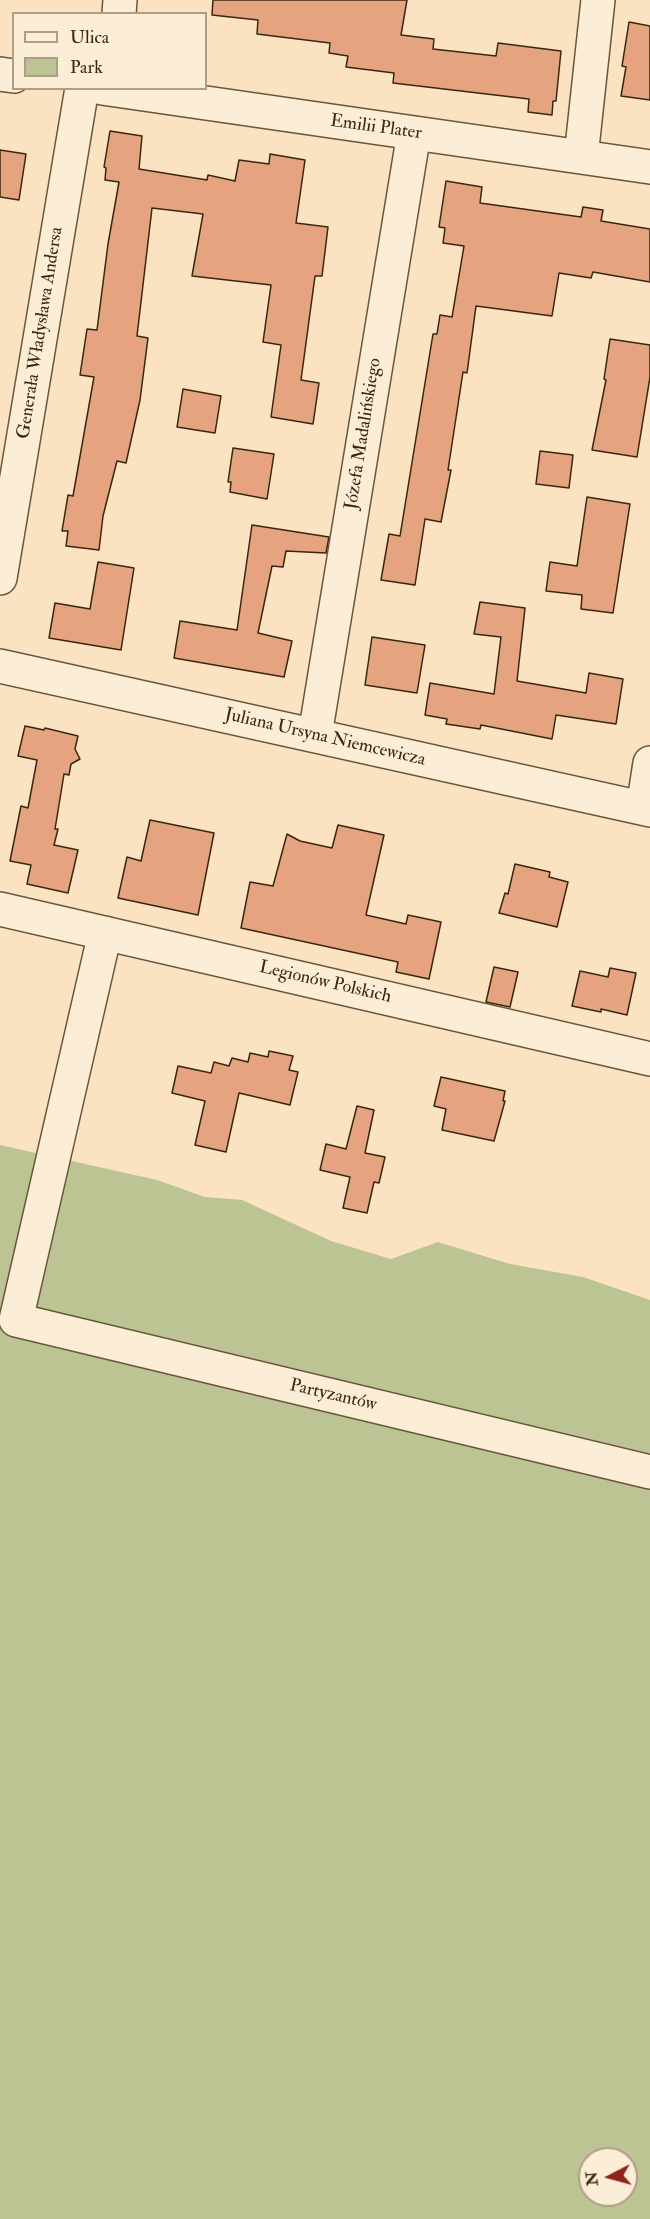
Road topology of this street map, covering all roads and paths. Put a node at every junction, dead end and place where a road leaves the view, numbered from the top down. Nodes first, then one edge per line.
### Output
1 (598, 0) edge
2 (102, 90) edge
3 (109, 90) edge
4 (414, 133) junction
5 (581, 157) junction
6 (650, 167) edge
7 (0, 578) edge
8 (0, 666) edge
9 (315, 735) junction
10 (650, 763) edge
11 (646, 809) edge
12 (0, 909) edge
13 (105, 933) junction
14 (650, 1059) edge
15 (650, 1472) edge

1 - 5 street
2 - 7 street, Generała Władysława Andersa
3 - 4 street, Emilii Plater
4 - 5 street, Emilii Plater
4 - 9 street, Józefa Madalińskiego
5 - 6 street, Emilii Plater
8 - 9 street, Juliana Ursyna Niemcewicza
9 - 11 street, Juliana Ursyna Niemcewicza
10 - 11 street
12 - 13 street, Legionów Polskich
13 - 14 street, Legionów Polskich
13 - 15 street, Partyzantów

